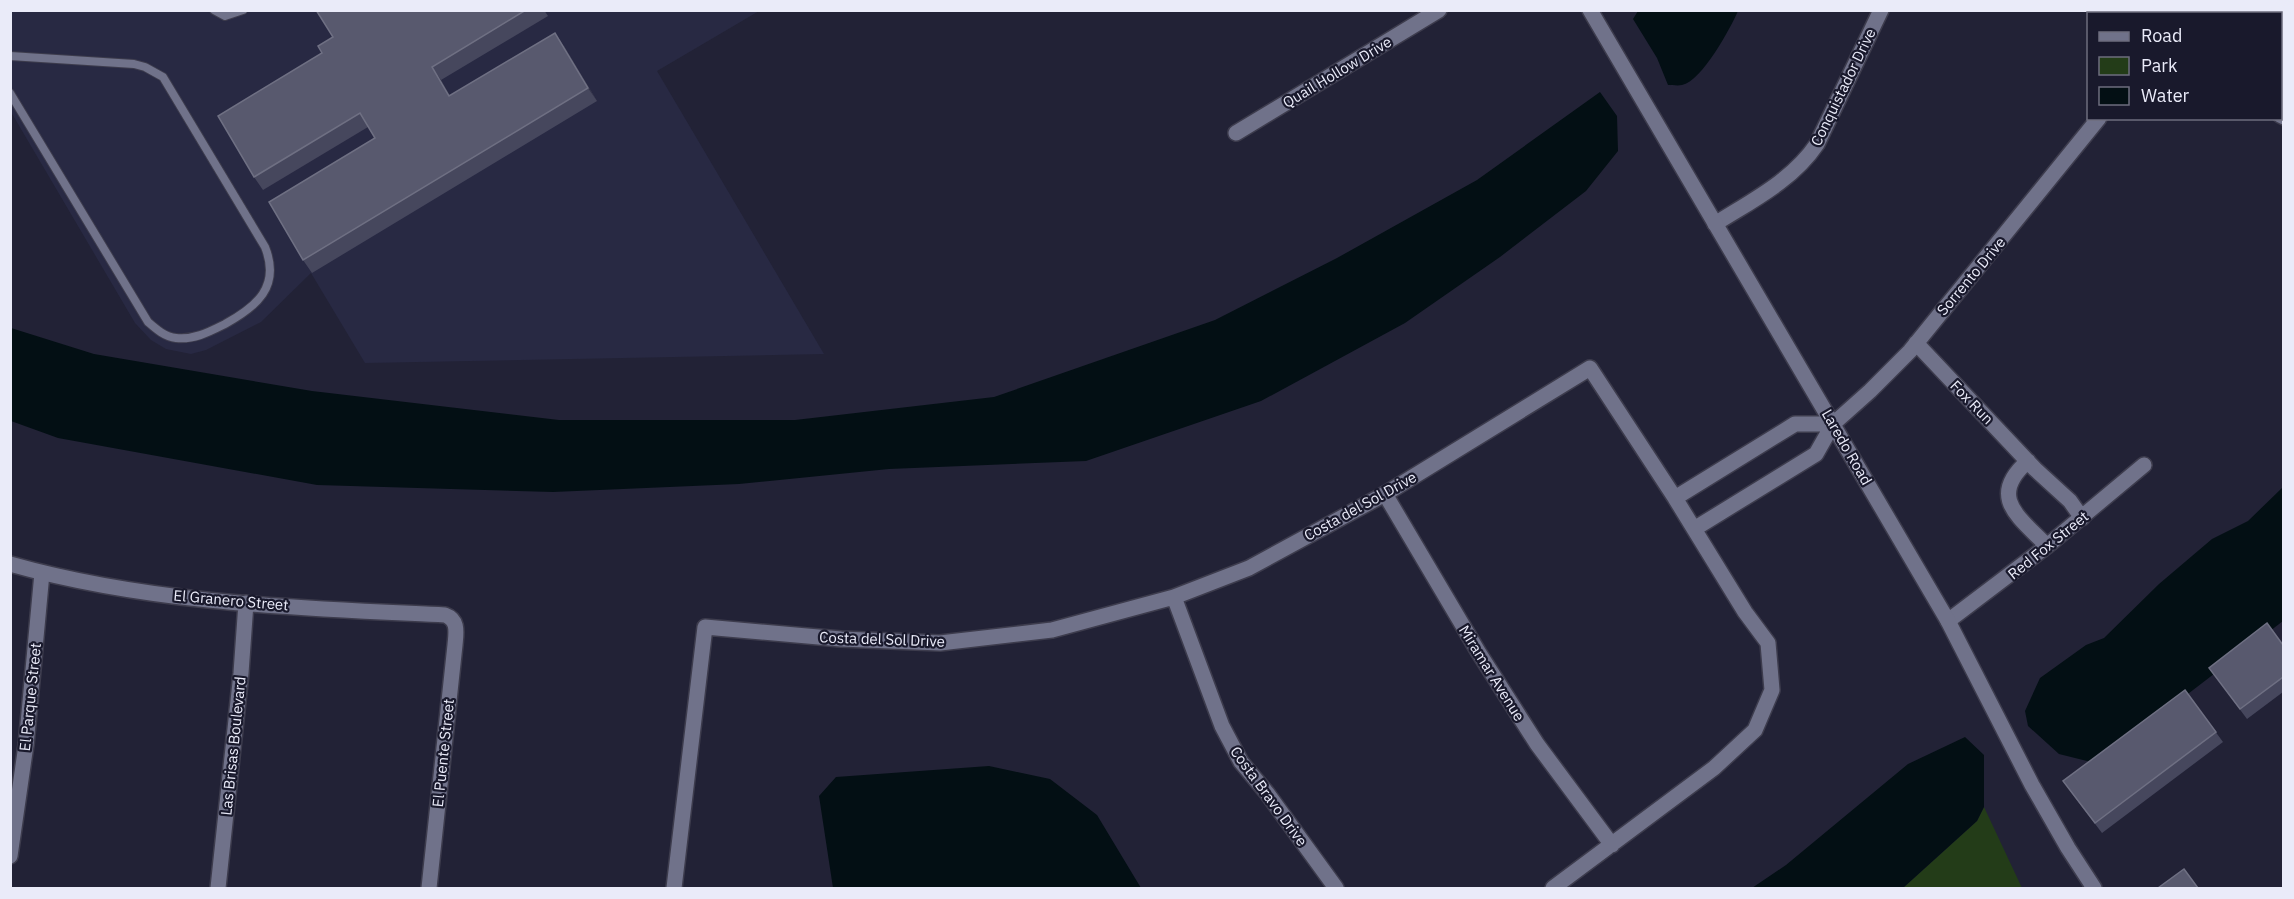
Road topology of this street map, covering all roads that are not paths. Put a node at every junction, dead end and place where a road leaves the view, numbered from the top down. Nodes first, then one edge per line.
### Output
1 (214, 10) edge
2 (243, 10) edge
3 (1439, 10) edge
4 (1590, 10) edge
5 (1881, 10) edge
6 (10, 56) edge
7 (10, 93) edge
8 (2097, 120) edge
9 (1236, 133) dead end
10 (1714, 224) junction
11 (1916, 343) junction
12 (1833, 424) junction
13 (2028, 461) junction
14 (2144, 465) dead end
15 (1385, 494) junction
16 (1675, 498) junction
17 (2082, 518) junction
18 (1694, 529) junction
19 (2047, 546) junction
20 (10, 564) edge
21 (42, 573) junction
22 (1174, 597) junction
23 (246, 603) junction
24 (453, 619) joint
25 (1948, 621) junction
26 (1612, 844) junction
27 (10, 856) edge
28 (218, 888) edge
29 (429, 888) edge
30 (674, 888) edge
31 (1336, 888) edge
32 (1552, 888) edge
33 (2094, 888) edge

1 - 2 lane
3 - 9 street, Quail Hollow Drive
4 - 10 street, Laredo Road
5 - 10 street, Conquistador Drive
6 - 7 lane
8 - 11 street, Sorrento Drive
10 - 12 street, Laredo Road
11 - 12 street, Sorrento Drive
11 - 13 street, Fox Run
12 - 16 street
12 - 18 street, Sorrento Drive
12 - 25 street, Laredo Road
13 - 17 street, Fox Run
13 - 19 street
14 - 17 street, Red Fox Street
15 - 16 street, Costa del Sol Drive
15 - 22 street, Costa del Sol Drive
15 - 26 street, Miramar Avenue
16 - 18 street, Costa del Sol Drive
17 - 19 street, Red Fox Street
18 - 26 street, Costa del Sol Drive
19 - 25 street, Red Fox Street
20 - 21 street, El Granero Street
21 - 23 street, El Granero Street
21 - 27 street, El Parque Street
22 - 30 street, Costa del Sol Drive
22 - 31 street, Costa Bravo Drive
23 - 24 street, El Granero Street
23 - 28 street, Las Brisas Boulevard
24 - 29 street, El Puente Street
25 - 33 street, Laredo Road
26 - 32 street, Costa del Sol Drive

